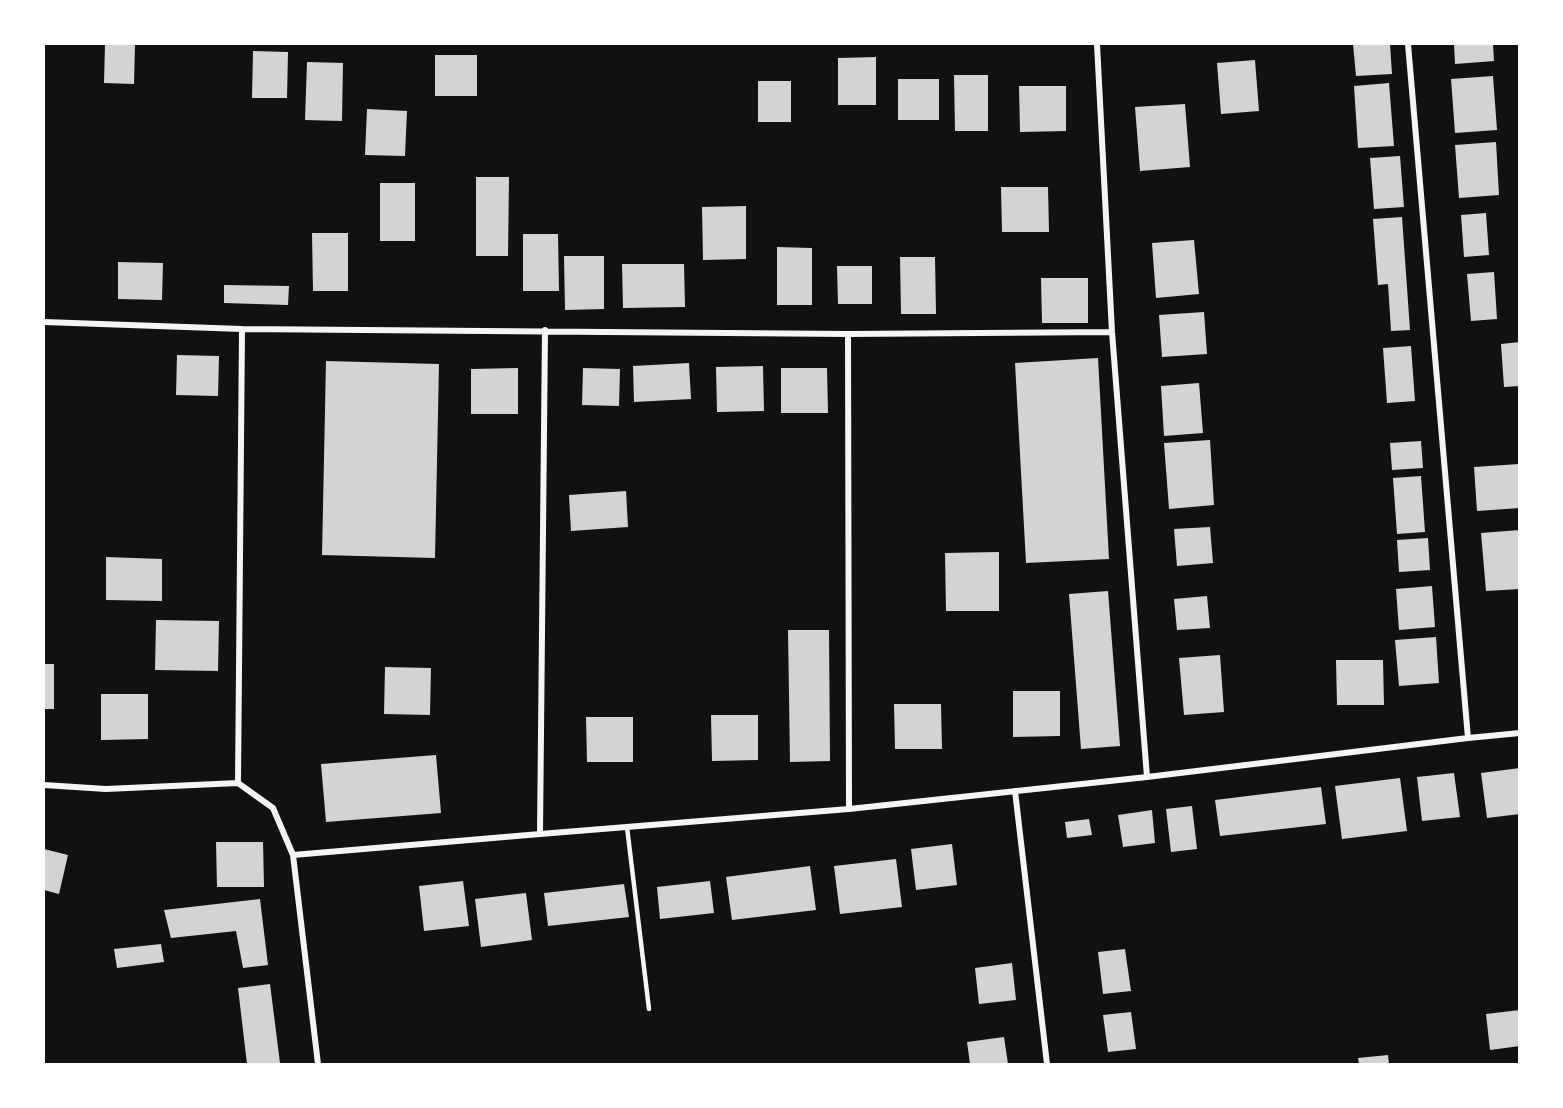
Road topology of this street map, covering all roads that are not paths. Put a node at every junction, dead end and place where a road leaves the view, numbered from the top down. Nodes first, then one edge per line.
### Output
1 (1097, 44) edge
2 (1408, 44) edge
3 (44, 322) edge
4 (242, 329) junction
5 (545, 330) junction
6 (1112, 332) junction
7 (848, 334) junction
8 (1520, 733) edge
9 (1468, 738) junction
10 (1147, 777) junction
11 (238, 783) junction
12 (44, 785) edge
13 (1015, 791) junction
14 (849, 810) junction
15 (627, 827) junction
16 (540, 834) junction
17 (293, 855) junction
18 (649, 1009) dead end
19 (318, 1065) edge
20 (1047, 1065) edge

1 - 6 street
2 - 9 street
3 - 4 street
4 - 5 street
4 - 11 street
5 - 7 street
5 - 16 street
6 - 7 street
6 - 10 street
7 - 14 street
8 - 9 street
9 - 10 street
10 - 13 street
11 - 12 street
11 - 17 street
13 - 14 street
13 - 20 street
14 - 15 street
15 - 16 street
15 - 18 lane
16 - 17 street
17 - 19 street

